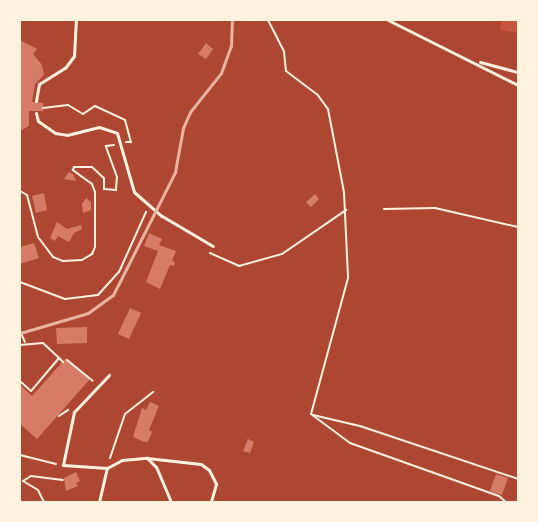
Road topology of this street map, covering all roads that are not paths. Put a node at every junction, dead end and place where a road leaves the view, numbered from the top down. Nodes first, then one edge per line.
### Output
1 (76, 20) edge
2 (388, 20) edge
3 (474, 61) junction
4 (518, 72) edge
5 (518, 84) edge
6 (36, 101) dead end
7 (36, 113) dead end
8 (213, 246) dead end
9 (109, 375) dead end
10 (147, 458) junction
11 (107, 468) junction
12 (99, 502) edge
13 (171, 502) edge
14 (211, 502) edge

1 - 6 lane
2 - 3 lane
3 - 4 lane
3 - 5 lane
7 - 8 lane
9 - 11 lane
10 - 11 lane
10 - 13 lane
10 - 14 lane
11 - 12 lane

